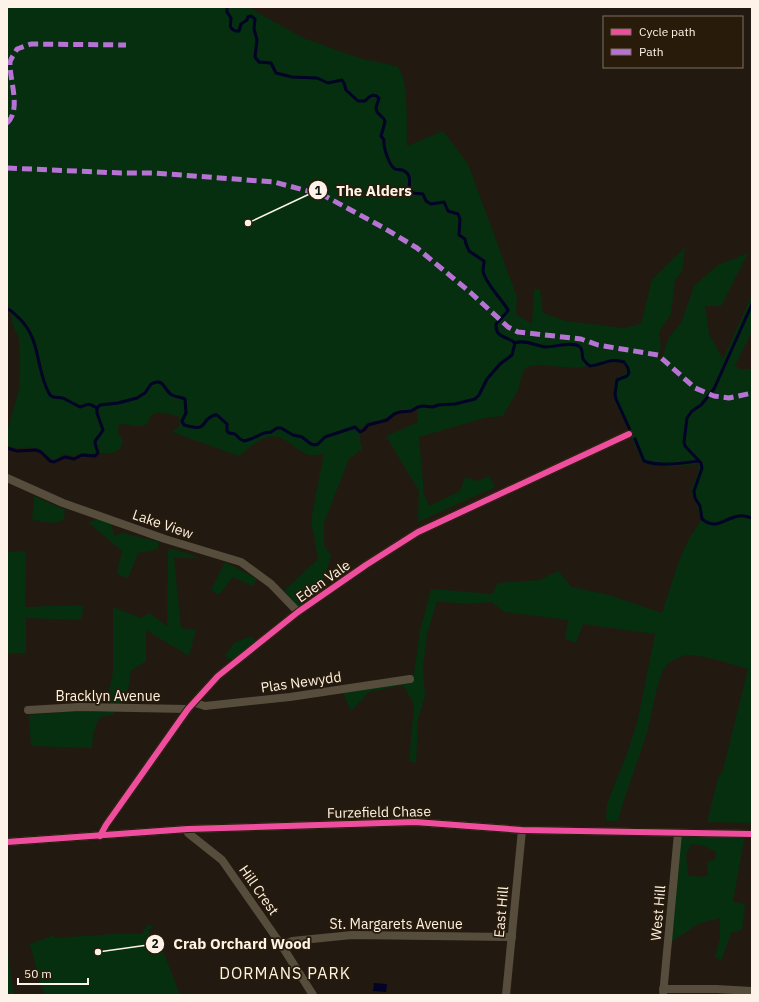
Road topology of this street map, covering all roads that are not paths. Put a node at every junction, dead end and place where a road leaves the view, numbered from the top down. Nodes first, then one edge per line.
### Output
1 (629, 434) dead end
2 (7, 478) edge
3 (298, 612) junction
4 (410, 679) dead end
5 (195, 703) junction
6 (188, 709) junction
7 (28, 710) dead end
8 (188, 829) junction
9 (522, 830) junction
10 (678, 833) junction
11 (752, 834) edge
12 (100, 836) junction
13 (7, 842) edge
14 (512, 937) junction
15 (282, 946) junction
16 (752, 991) edge
17 (663, 992) edge
18 (313, 995) edge
19 (506, 995) edge

1 - 3 street, Eden Vale
2 - 3 street, Lake View
3 - 5 street, Eden Vale
4 - 5 street, Plas Newydd
5 - 6 street, Eden Vale
6 - 7 street, Bracklyn Avenue
6 - 12 street, Eden Vale
8 - 9 street, Furzefield Chase
8 - 12 street, Furzefield Chase
8 - 15 street, Hill Crest
9 - 10 street, Furzefield Chase
9 - 14 street, East Hill
10 - 11 street, Furzefield Chase
10 - 17 street, West Hill
12 - 13 street, Furzefield Chase
14 - 15 street, St. Margarets Avenue
14 - 19 street, East Hill
15 - 18 street, Hill Crest
16 - 17 street

